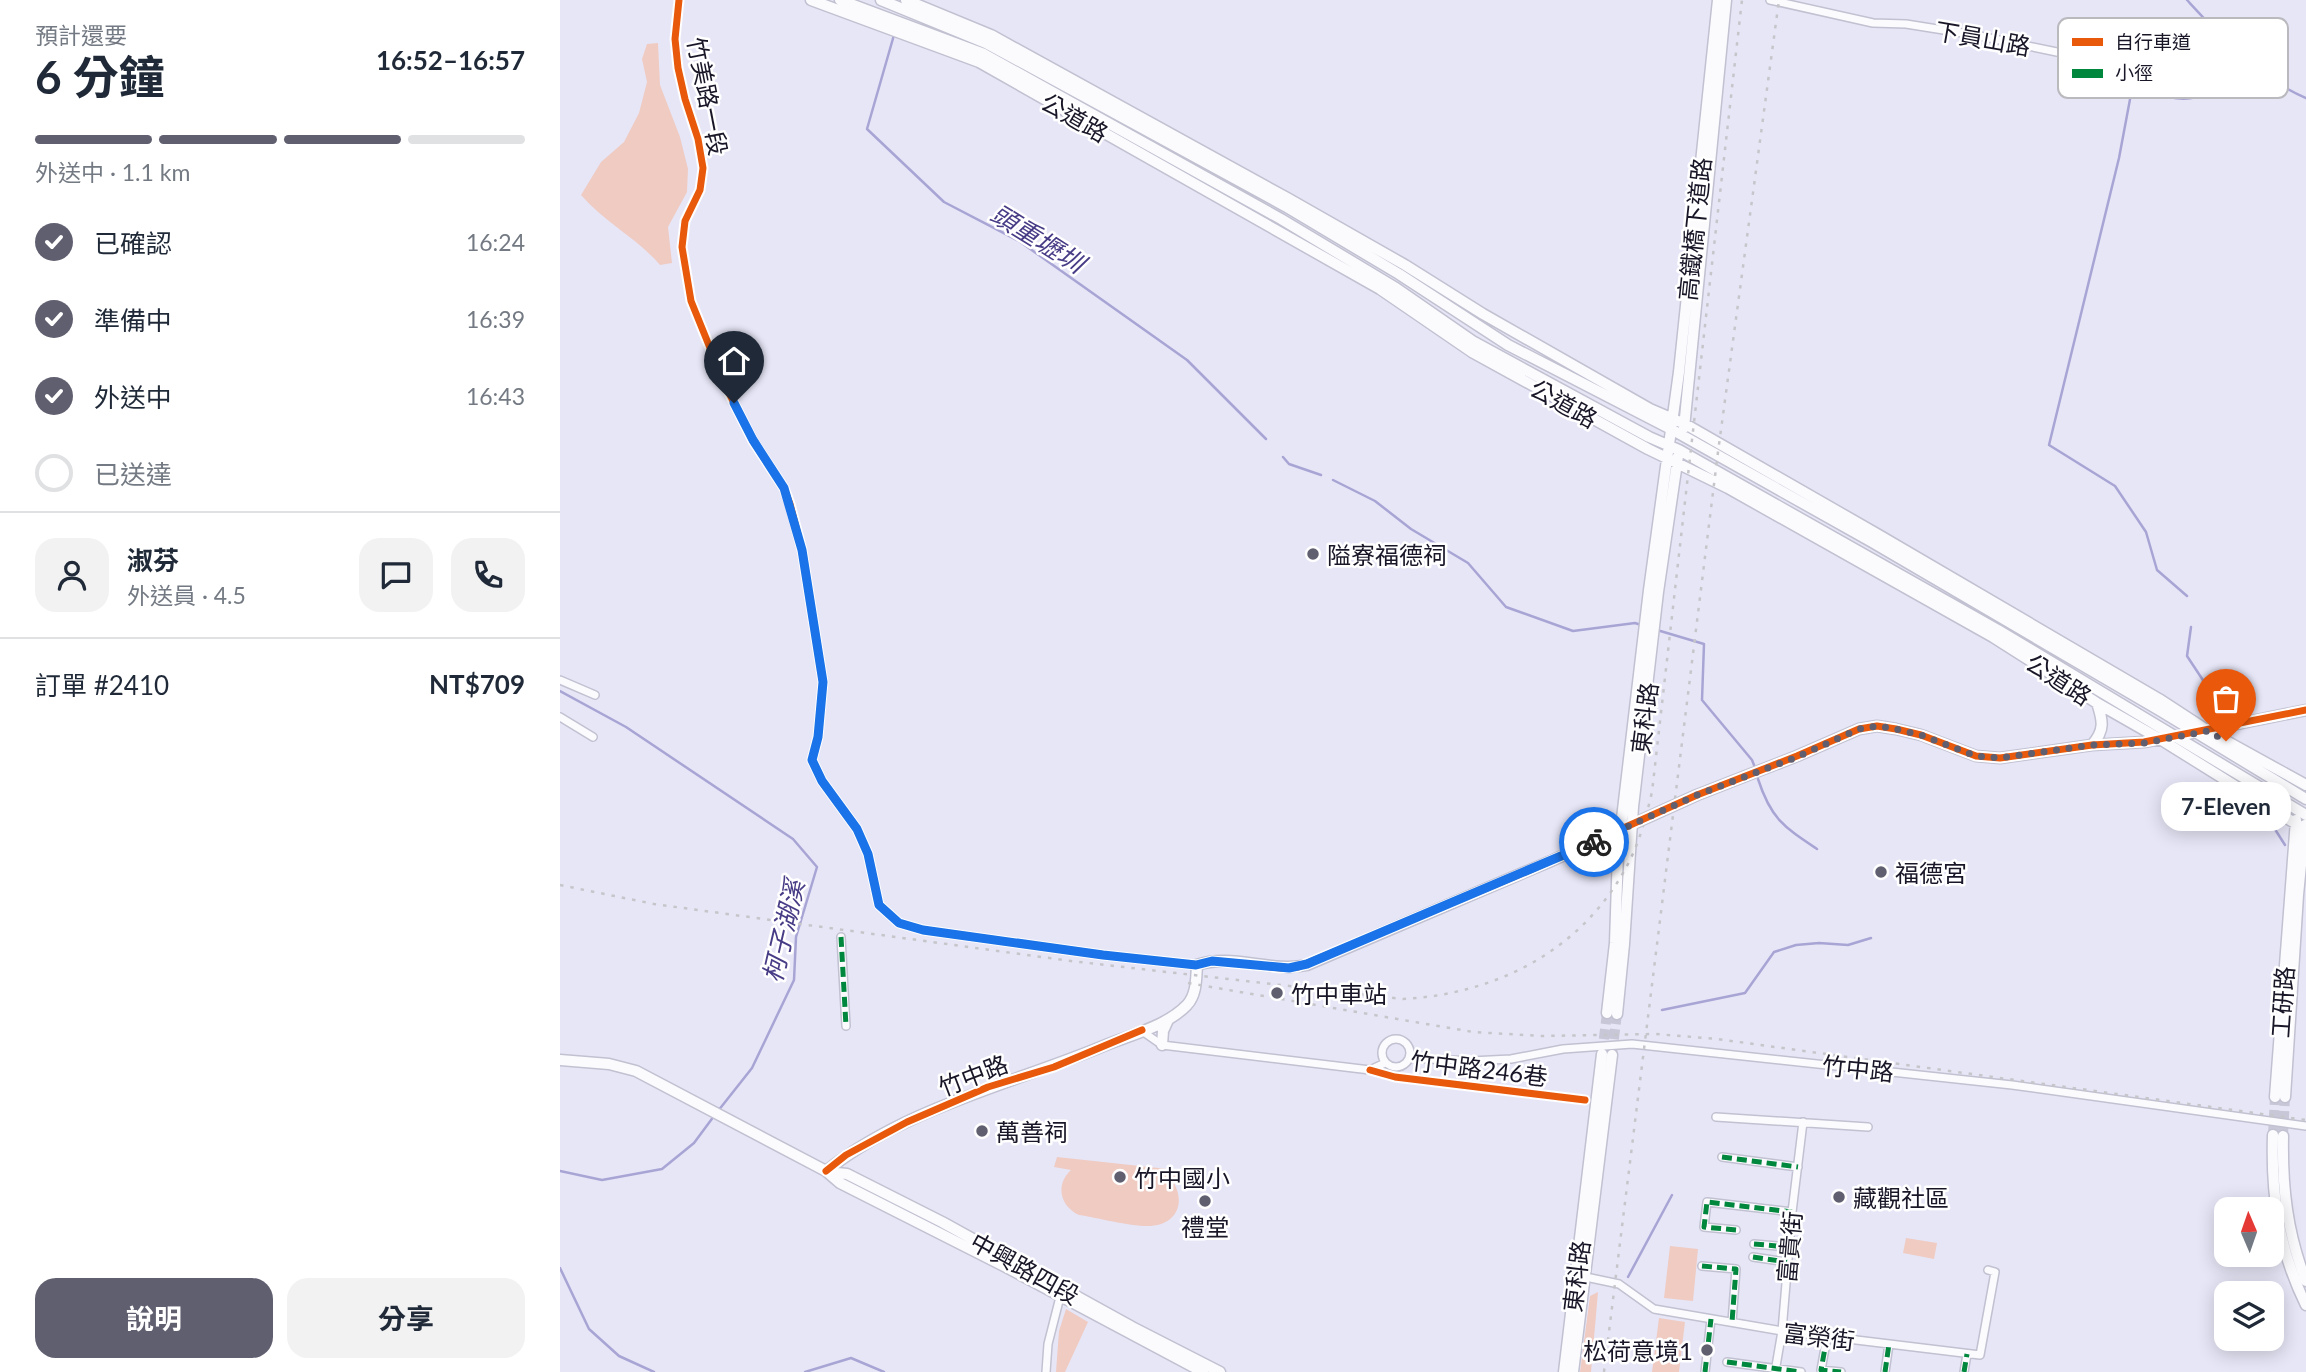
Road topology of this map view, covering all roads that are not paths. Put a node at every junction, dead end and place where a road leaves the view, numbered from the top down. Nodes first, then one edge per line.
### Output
1 (811, 0) edge
2 (840, 0) edge
3 (881, 0) edge
4 (906, 0) edge
5 (1718, 0) edge
6 (1726, 0) edge
7 (1770, 0) edge
8 (678, 4) edge
9 (2058, 52) edge
10 (1673, 418) junction
11 (1685, 424) junction
12 (1671, 429) junction
13 (1683, 436) junction
14 (1673, 454) junction
15 (1732, 458) junction
16 (1996, 634) junction
17 (1648, 642) junction
18 (560, 680) edge
19 (595, 695) dead end
20 (2097, 703) junction
21 (2306, 710) edge
22 (560, 717) edge
23 (2208, 731) junction
24 (2194, 733) junction
25 (2173, 736) junction
26 (593, 737) dead end
27 (2160, 739) junction
28 (2092, 745) junction
29 (2303, 783) edge
30 (2302, 797) edge
31 (2304, 814) edge
32 (1632, 824) junction
33 (2302, 828) edge
34 (1620, 830) junction
35 (841, 937) dead end
36 (1196, 965) junction
37 (1168, 1019) junction
38 (846, 1026) dead end
39 (1142, 1030) junction
40 (1162, 1045) junction
41 (1607, 1054) tunnel mouth
42 (1409, 1058) junction
43 (560, 1060) edge
44 (1385, 1063) junction
45 (1370, 1070) junction
46 (2281, 1097) tunnel mouth
47 (1584, 1100) dead end
48 (1716, 1117) dead end
49 (1803, 1122) junction
50 (2306, 1126) edge
51 (1868, 1127) dead end
52 (1722, 1157) dead end
53 (1798, 1167) junction
54 (826, 1171) junction
55 (1792, 1212) junction
56 (1736, 1230) dead end
57 (1754, 1244) dead end
58 (1789, 1247) junction
59 (1753, 1257) dead end
60 (1787, 1262) junction
61 (1702, 1266) dead end
62 (1988, 1270) dead end
63 (1581, 1276) junction
64 (2306, 1281) edge
65 (1061, 1293) junction
66 (2306, 1305) edge
67 (1711, 1319) junction
68 (1732, 1322) junction
69 (1782, 1331) junction
70 (1827, 1337) junction
71 (1889, 1344) junction
72 (1967, 1354) junction
73 (1727, 1362) dead end
74 (1775, 1370) edge
75 (1046, 1372) edge
76 (1203, 1372) edge
77 (1220, 1372) edge
78 (1564, 1372) edge
79 (1573, 1372) edge
80 (1705, 1372) edge
81 (1801, 1372) edge
82 (1841, 1372) edge
83 (1885, 1372) edge
84 (1965, 1372) edge

1 - 14 street, 公道路
2 - 14 street, 公道路
3 - 12 street, 公道路
4 - 10 street, 公道路
5 - 10 street, 高鐵橋下道路
6 - 11 street, 高鐵橋下道路
7 - 9 street, 下員山路
8 - 36 street, 竹美路一段
10 - 11 street, 公道路
10 - 12 street, 高鐵橋下道路
11 - 13 street, 東科路
11 - 15 street, 公道路
12 - 13 street, 公道路
12 - 14 street, 高鐵橋下道路
13 - 14 street, 東科路
13 - 15 street, 公道路
14 - 16 street, 公道路
14 - 17 street, 東科路
15 - 23 street, 公道路
15 - 24 street, 公道路
16 - 20 street, 公道路
16 - 25 street, 公道路
17 - 32 street, 東科路
17 - 34 street, 東科路
18 - 19 street
20 - 27 street, 公道路
20 - 28 street
21 - 23 street
22 - 26 street
23 - 24 street
23 - 29 street, 公道路
24 - 25 street
24 - 30 street, 公道路
25 - 27 street
25 - 31 street, 公道路
27 - 28 street
27 - 33 street, 公道路
28 - 32 street
29 - 30 street, 工研路
30 - 31 street, 工研路
31 - 33 street, 工研路
32 - 34 street
32 - 34 street, 東科路
33 - 46 street, 工研路
34 - 36 street
35 - 38 street
36 - 37 street, 竹中路
37 - 39 street, 竹中路
37 - 40 street
39 - 40 street
39 - 54 street, 竹中路
40 - 45 street
41 - 63 street, 東科路
42 - 44 street
42 - 44 street
42 - 50 street, 竹中路
43 - 54 street, 中興路四段
44 - 45 street
45 - 47 street, 竹中路246巷
48 - 49 street
49 - 51 street
49 - 53 street, 富貴街
52 - 53 street
53 - 55 street, 富貴街
54 - 65 street, 中興路四段
55 - 56 street
55 - 58 street, 富貴街
57 - 58 street
58 - 60 street, 富貴街
59 - 60 street
60 - 69 street, 富貴街
61 - 68 street
62 - 72 street
63 - 67 street, 富榮街
63 - 78 street, 東科路
63 - 79 street, 東科路
64 - 66 street
65 - 75 street
65 - 76 street, 中興路四段
65 - 77 street, 中興路四段
67 - 68 street, 富榮街
67 - 80 street
68 - 69 street, 富榮街
69 - 70 street, 富榮街
69 - 74 street, 富貴街
70 - 71 street, 富榮街
70 - 82 street
71 - 72 street, 富榮街
71 - 83 street
72 - 84 street
73 - 74 street
74 - 81 street

